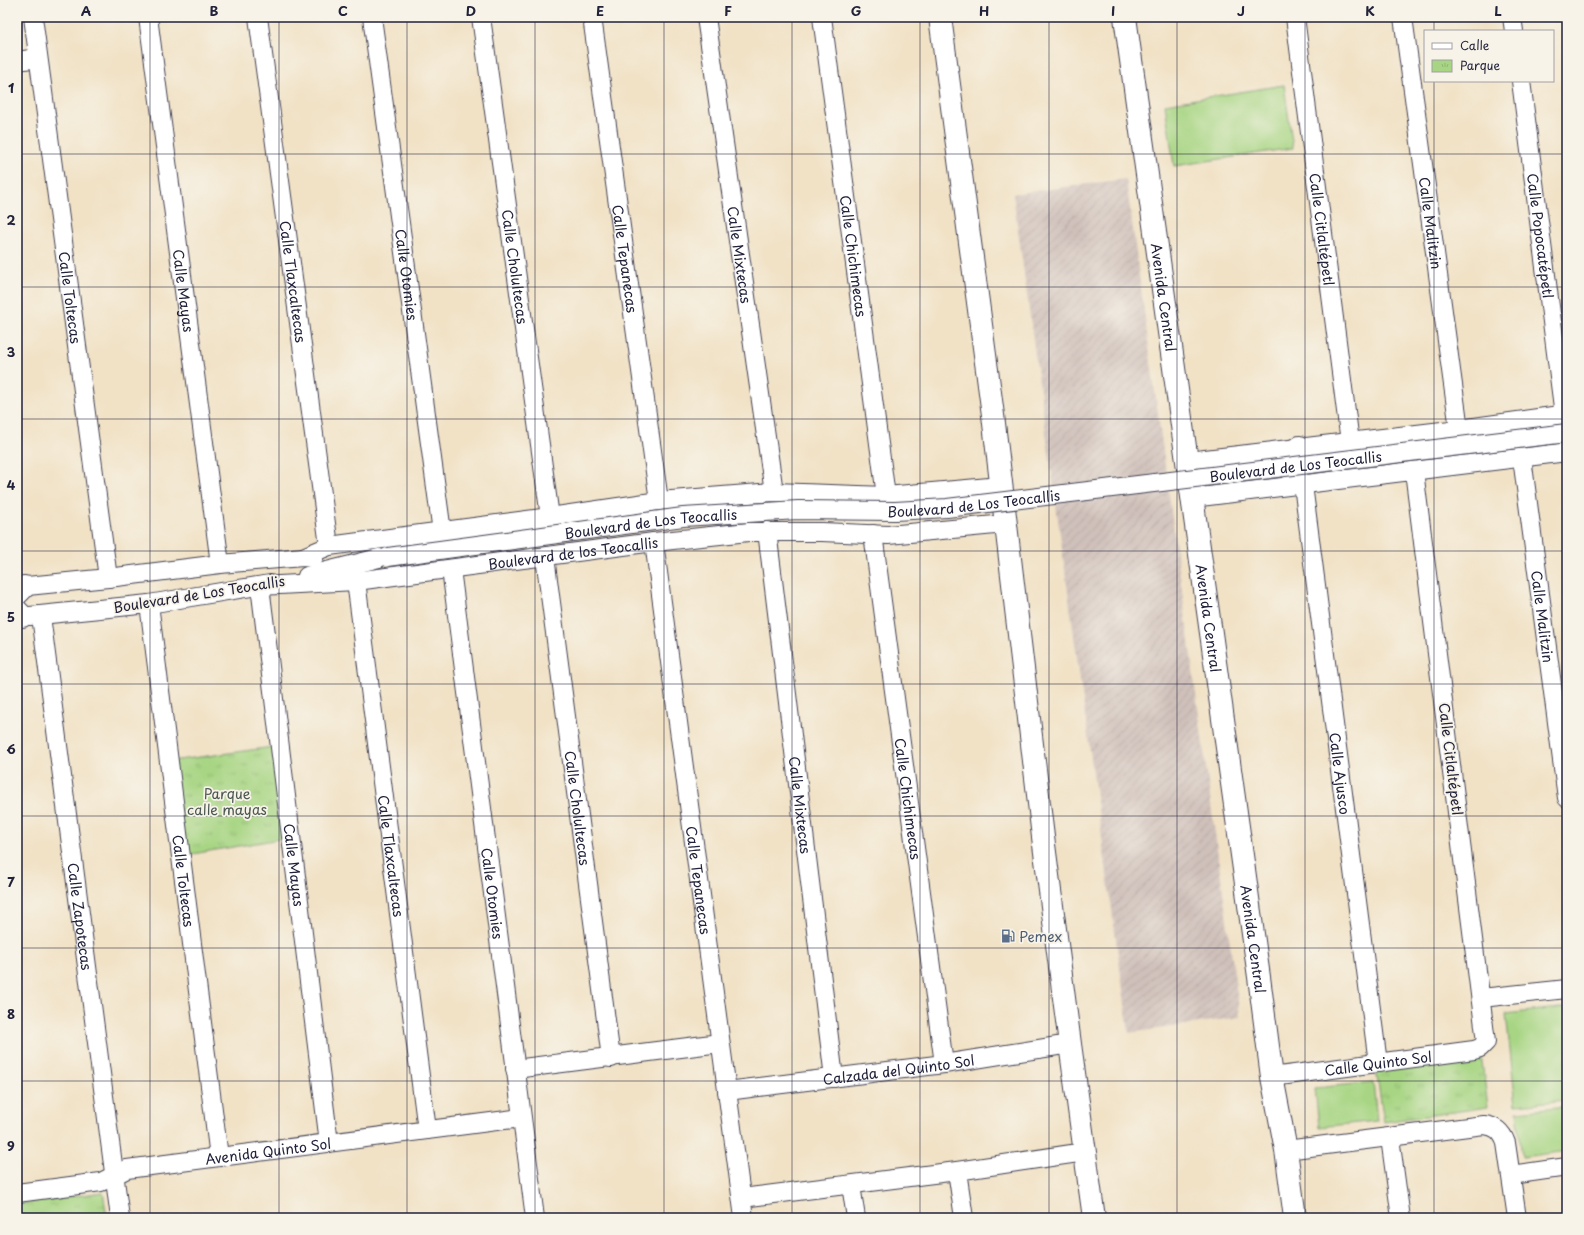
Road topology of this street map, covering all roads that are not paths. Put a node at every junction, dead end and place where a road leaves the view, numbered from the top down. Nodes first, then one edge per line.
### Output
1 (37, 17) edge
2 (148, 17) edge
3 (258, 17) edge
4 (372, 17) edge
5 (481, 17) edge
6 (592, 17) edge
7 (706, 17) edge
8 (822, 17) edge
9 (940, 17) edge
10 (1125, 17) edge
11 (1296, 17) edge
12 (1403, 17) edge
13 (1512, 17) edge
14 (1514, 30) edge
15 (38, 58) junction
16 (17, 60) edge
17 (1521, 82) edge
18 (1566, 415) edge
19 (1459, 430) junction
20 (1567, 433) edge
21 (1350, 442) junction
22 (1300, 447) junction
23 (1567, 452) edge
24 (1522, 458) junction
25 (1188, 461) junction
26 (1414, 471) junction
27 (1303, 484) junction
28 (1001, 486) junction
29 (774, 492) junction
30 (890, 495) junction
31 (1192, 498) junction
32 (659, 501) junction
33 (550, 517) junction
34 (1006, 524) junction
35 (442, 532) junction
36 (767, 532) junction
37 (880, 534) junction
38 (654, 542) junction
39 (329, 546) junction
40 (303, 557) junction
41 (545, 557) junction
42 (384, 558) junction
43 (220, 564) junction
44 (452, 569) junction
45 (108, 578) junction
46 (356, 581) junction
47 (260, 586) junction
48 (19, 589) edge
49 (149, 604) junction
50 (24, 615) edge
51 (1567, 798) edge
52 (1567, 989) edge
53 (1481, 998) junction
54 (720, 1043) junction
55 (1070, 1044) junction
56 (1483, 1046) joint
57 (611, 1058) junction
58 (1378, 1063) junction
59 (944, 1064) junction
60 (515, 1069) junction
61 (1272, 1077) junction
62 (834, 1078) junction
63 (727, 1091) junction
64 (521, 1118) junction
65 (427, 1130) junction
66 (1390, 1138) junction
67 (329, 1143) junction
68 (1286, 1150) junction
69 (1085, 1152) junction
70 (219, 1157) junction
71 (1567, 1167) edge
72 (957, 1171) junction
73 (114, 1175) junction
74 (1511, 1175) junction
75 (851, 1185) junction
76 (17, 1193) edge
77 (742, 1198) junction
78 (120, 1218) edge
79 (535, 1218) edge
80 (744, 1218) edge
81 (856, 1218) edge
82 (964, 1218) edge
83 (1094, 1218) edge
84 (1295, 1218) edge
85 (1401, 1218) edge
86 (1517, 1218) edge

1 - 15 street, Calle Toltecas
2 - 43 street, Calle Mayas
3 - 39 street, Calle Tlaxcaltecas
4 - 35 street, Calle Otomies
5 - 33 street, Calle Cholultecas
6 - 32 street, Calle Tepanecas
7 - 29 street, Calle Mixtecas
8 - 30 street, Calle Chichimecas
9 - 28 main road
10 - 25 main road, Avenida Central
11 - 21 street, Calle Citlaltépetl
12 - 19 street, Calle Malitzin
13 - 14 street
15 - 16 street
15 - 45 street, Calle Toltecas
17 - 18 street, Calle Popocatépetl
18 - 19 street, Boulevard de Los Teocallis
19 - 21 street, Boulevard de Los Teocallis
20 - 42 street, Boulevard de Los Teocallis, bridge
21 - 22 street, Boulevard de Los Teocallis
22 - 25 street, Boulevard de Los Teocallis
22 - 27 main road
23 - 24 street, Boulevard de Los Teocallis
24 - 26 street, Boulevard de Los Teocallis
24 - 51 street, Calle Malitzin
25 - 31 main road, Avenida Central
26 - 27 street, Boulevard de Los Teocallis
26 - 53 street, Calle Citlaltépetl
27 - 31 street, Boulevard de Los Teocallis
27 - 58 street, Calle Ajusco
28 - 30 street, Boulevard de los Teocallis
28 - 34 main road
29 - 30 street, Boulevard de los Teocallis
29 - 32 street, Boulevard de los Teocallis
30 - 37 street, Boulevard de los Teocallis
31 - 61 main road, Avenida Central
32 - 33 street, Boulevard de los Teocallis
33 - 35 street, Boulevard de los Teocallis
34 - 37 street, Boulevard de los Teocallis
34 - 55 main road
35 - 39 street, Boulevard de los Teocallis
36 - 37 street, Boulevard de los Teocallis
36 - 38 street, Boulevard de los Teocallis
36 - 62 street, Calle Mixtecas
37 - 59 street, Calle Chichimecas
38 - 41 street, Boulevard de los Teocallis
38 - 54 street, Calle Tepanecas
39 - 40 street, Boulevard de los Teocallis
40 - 42 street, Boulevard de Los Teocallis
40 - 43 street, Boulevard de Los Teocallis
41 - 44 street, Boulevard de los Teocallis
41 - 57 street, Calle Cholultecas
42 - 47 street, Boulevard de Los Teocallis
43 - 45 street, Boulevard de Los Teocallis
44 - 46 street, Boulevard de los Teocallis
44 - 60 street, Calle Otomies
45 - 48 street, Boulevard de Los Teocallis
46 - 47 street, Boulevard de los Teocallis
46 - 65 street, Calle Tlaxcaltecas
47 - 49 street, Boulevard de Los Teocallis
47 - 67 street, Calle Mayas
49 - 50 street, Boulevard de Los Teocallis
49 - 70 street, Calle Toltecas
50 - 73 street, Calle Zapotecas
52 - 53 street
53 - 56 street, Calle Citlaltépetl
54 - 57 street
54 - 63 street, Calle Tepanecas
55 - 59 street, Calzada del Quinto Sol
55 - 69 main road
56 - 58 street, Calle Quinto Sol
57 - 60 street
58 - 61 street, Calle Quinto Sol
59 - 62 street, Calzada del Quinto Sol
60 - 64 street, Calle Otomies
61 - 68 main road, Avenida Central
62 - 63 street, Calzada del Quinto Sol
63 - 77 street, Calle Tepanecas
64 - 65 street, Avenida Quinto Sol
64 - 79 street, Calle Otomies
65 - 67 street, Avenida Quinto Sol
66 - 68 street
66 - 74 street
66 - 85 street
67 - 70 street, Avenida Quinto Sol
68 - 84 main road, Avenida Central
69 - 72 street
69 - 83 main road
70 - 73 street, Avenida Quinto Sol
71 - 74 street
72 - 75 street
72 - 82 street
73 - 76 street, Avenida Quinto Sol
73 - 78 street, Calle Zapotecas
74 - 86 street
75 - 77 street
75 - 81 street
77 - 80 street, Calle Tepanecas

